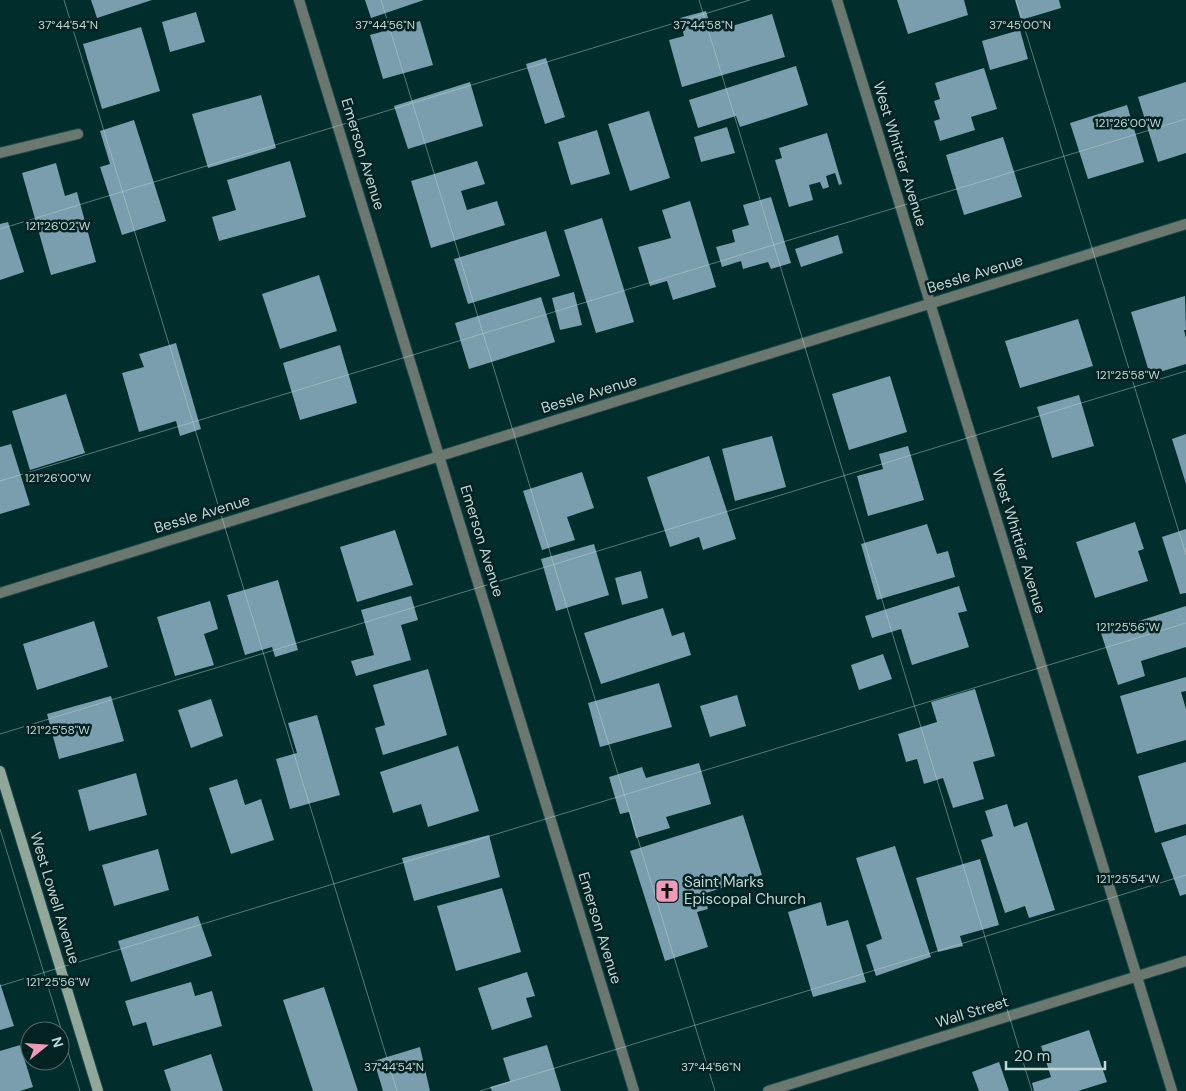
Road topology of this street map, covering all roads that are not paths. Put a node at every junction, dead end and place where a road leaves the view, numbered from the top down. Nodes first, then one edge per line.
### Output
1 (299, 0) edge
2 (837, 0) edge
3 (78, 134) dead end
4 (0, 153) edge
5 (1186, 224) edge
6 (930, 304) junction
7 (440, 456) junction
8 (0, 593) edge
9 (0, 771) edge
10 (1186, 962) edge
11 (1137, 977) junction
12 (98, 1091) edge
13 (634, 1091) edge
14 (768, 1091) edge
15 (1172, 1091) edge

1 - 7 street, Emerson Avenue
2 - 6 street, West Whittier Avenue
3 - 4 street
5 - 6 street, Bessle Avenue
6 - 7 street, Bessle Avenue
6 - 11 street, West Whittier Avenue
7 - 8 street, Bessle Avenue
7 - 13 street, Emerson Avenue
9 - 12 street, West Lowell Avenue
10 - 11 street, Wall Street
11 - 14 street, Wall Street
11 - 15 street, West Whittier Avenue

